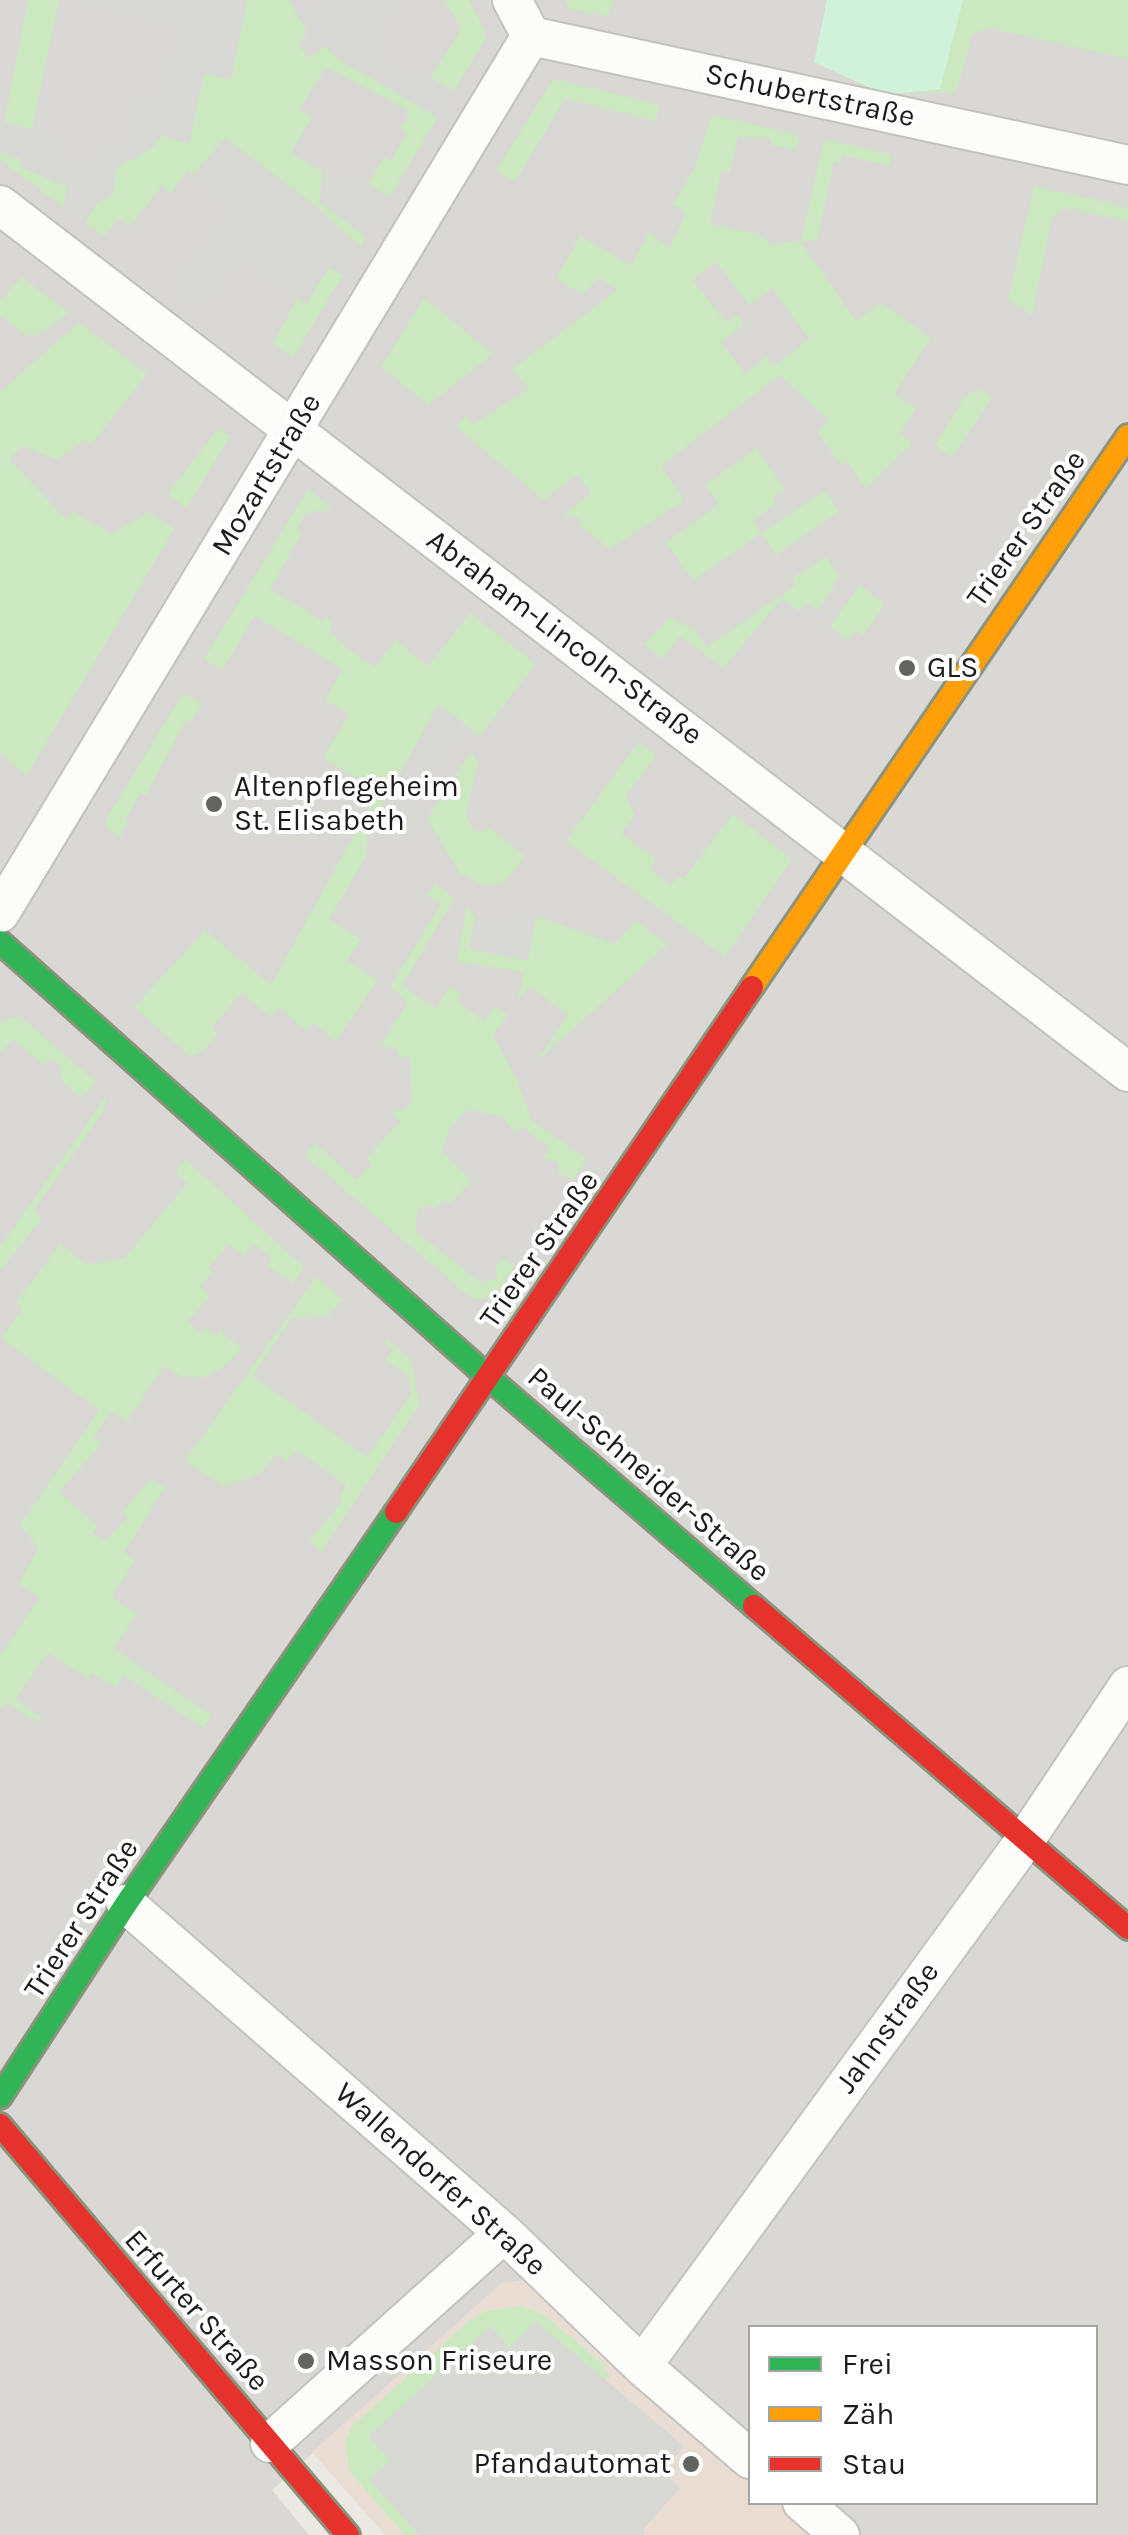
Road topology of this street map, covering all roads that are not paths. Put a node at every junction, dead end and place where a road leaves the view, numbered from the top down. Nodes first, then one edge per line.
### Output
1 (512, 0) edge
2 (531, 36) junction
3 (1128, 165) edge
4 (0, 206) edge
5 (293, 432) junction
6 (1128, 436) edge
7 (844, 850) junction
8 (0, 913) edge
9 (0, 942) edge
10 (1128, 1072) edge
11 (488, 1377) junction
12 (1128, 1686) edge
13 (1026, 1839) junction
14 (126, 1904) junction
15 (1128, 1928) edge
16 (0, 2097) edge
17 (0, 2126) edge
18 (504, 2233) junction
19 (642, 2366) junction
20 (270, 2443) junction
21 (748, 2457) edge
22 (805, 2505) edge
23 (348, 2535) edge
24 (840, 2535) edge

1 - 2 street
2 - 3 street, Schubertstraße
2 - 5 street, Mozartstraße
4 - 5 street, Abraham-Lincoln-Straße
5 - 7 street, Abraham-Lincoln-Straße
5 - 8 street, Mozartstraße
6 - 7 street, Trierer Straße
7 - 10 street, Abraham-Lincoln-Straße
7 - 11 street, Trierer Straße
9 - 11 street, Paul-Schneider-Straße
11 - 13 street, Paul-Schneider-Straße
11 - 14 street, Trierer Straße
12 - 13 street, Jahnstraße
13 - 15 street, Paul-Schneider-Straße
13 - 19 street, Jahnstraße
14 - 16 street, Trierer Straße
14 - 18 street, Wallendorfer Straße
17 - 20 street, Erfurter Straße
18 - 19 street, Wallendorfer Straße
18 - 20 street
19 - 21 street, Wallendorfer Straße
20 - 23 street, Erfurter Straße
22 - 24 street

